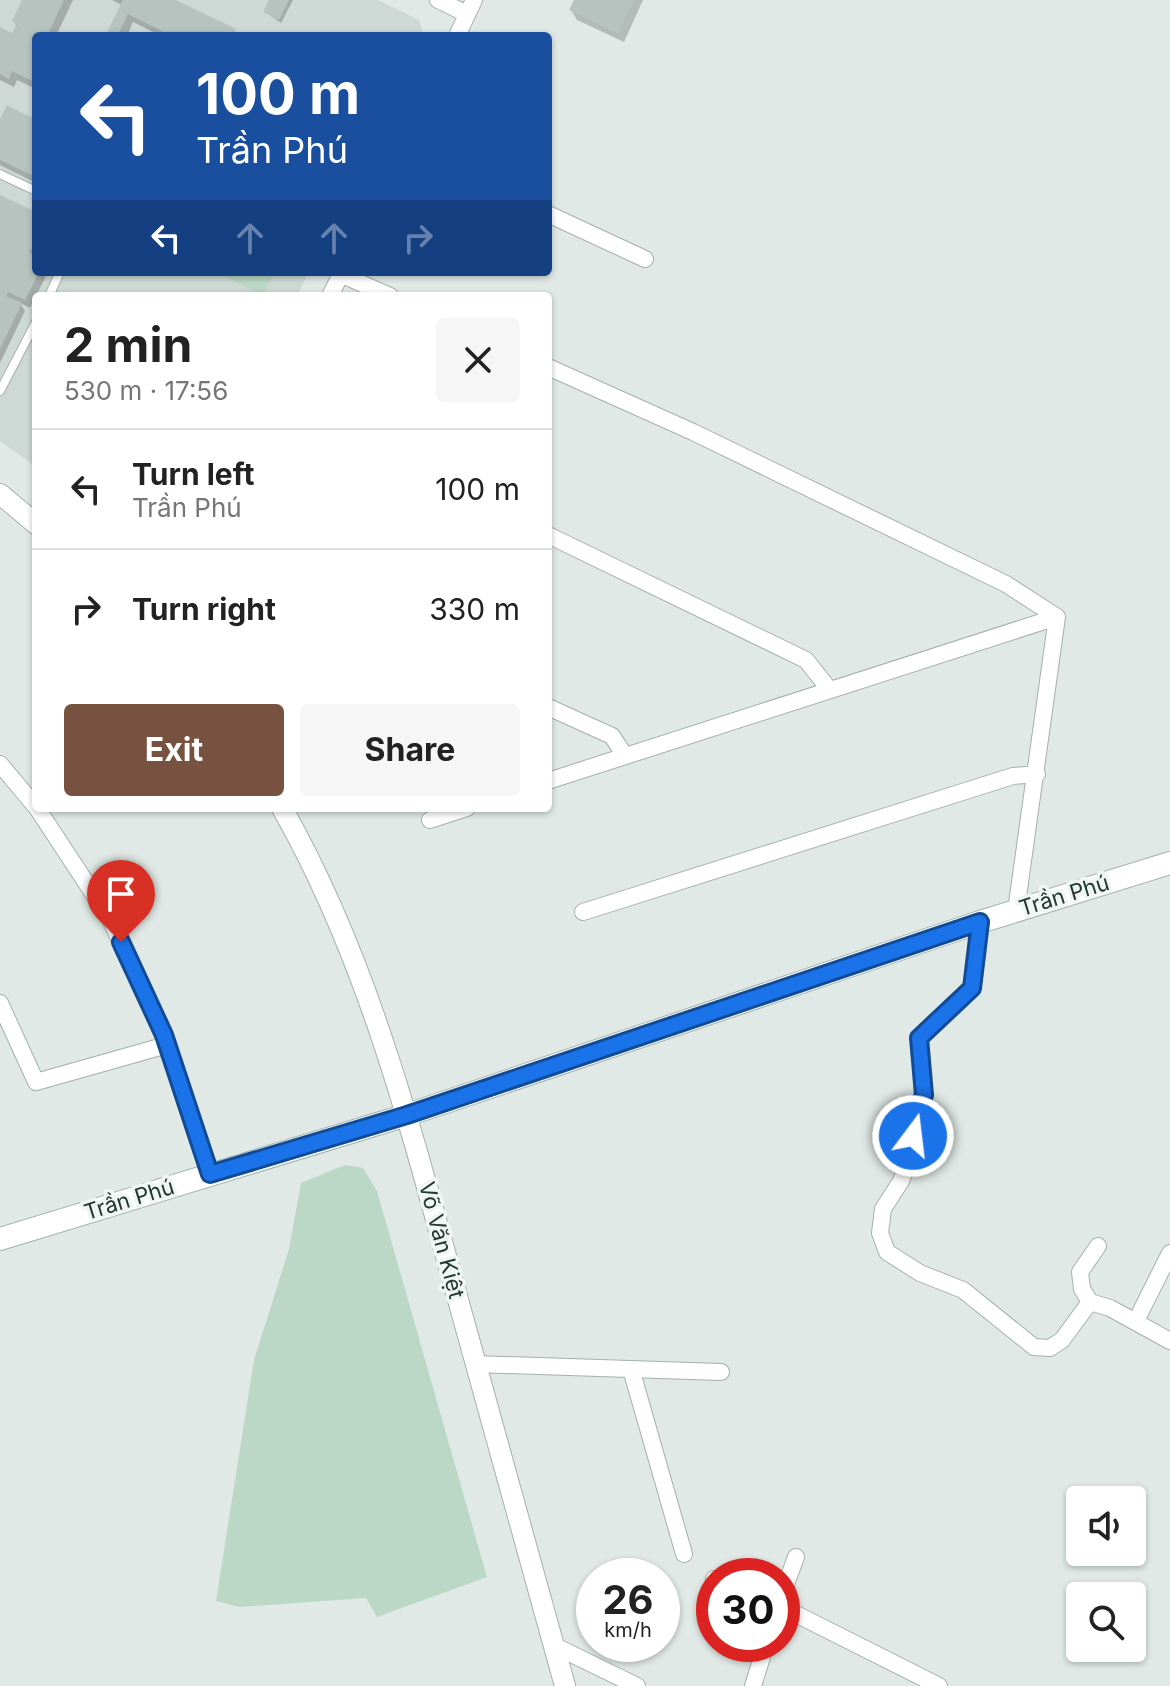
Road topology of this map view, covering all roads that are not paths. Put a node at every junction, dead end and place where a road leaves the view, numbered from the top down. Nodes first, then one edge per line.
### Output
1 (438, 0) edge
2 (471, 7) edge
3 (459, 32) edge
4 (0, 174) edge
5 (32, 189) edge
6 (552, 216) edge
7 (645, 259) dead end
8 (347, 276) edge
9 (381, 292) edge
10 (32, 330) edge
11 (552, 369) edge
12 (0, 391) edge
13 (0, 494) edge
14 (32, 521) edge
15 (552, 537) edge
16 (1057, 617) junction
17 (829, 689) junction
18 (552, 709) edge
19 (625, 756) junction
20 (0, 764) edge
21 (1037, 774) junction
22 (552, 780) edge
23 (32, 802) edge
24 (39, 812) edge
25 (284, 812) edge
26 (455, 812) edge
27 (430, 820) dead end
28 (1170, 863) edge
29 (1016, 911) junction
30 (583, 912) dead end
31 (980, 922) junction
32 (0, 1003) edge
33 (167, 1045) junction
34 (407, 1115) junction
35 (210, 1174) junction
36 (0, 1239) edge
37 (1098, 1246) dead end
38 (1170, 1253) edge
39 (1090, 1302) junction
40 (1136, 1321) junction
41 (1170, 1341) edge
42 (475, 1364) junction
43 (631, 1369) junction
44 (721, 1372) dead end
45 (684, 1554) dead end
46 (800, 1616) edge
47 (553, 1645) junction
48 (760, 1662) edge
49 (565, 1686) edge
50 (637, 1686) edge
51 (753, 1686) edge
52 (939, 1686) edge

1 - 2 street
2 - 3 street
4 - 5 lane
6 - 7 street
8 - 9 street
10 - 12 lane
11 - 16 street
13 - 14 street
15 - 17 street
16 - 17 street
16 - 21 street
17 - 19 street
18 - 19 street
19 - 22 street
20 - 23 street
21 - 29 street
21 - 30 street
24 - 33 street
25 - 34 street, Võ Văn Kiệt
26 - 27 street
28 - 29 main road, Trần Phú
29 - 31 main road, Trần Phú
31 - 34 main road, Trần Phú
31 - 39 street
32 - 33 street
33 - 35 street
34 - 35 main road, Trần Phú
34 - 42 street, Võ Văn Kiệt
35 - 36 main road, Trần Phú
37 - 39 street
38 - 40 street
39 - 40 street
40 - 41 street
42 - 43 street
42 - 47 street, Võ Văn Kiệt
43 - 44 street
43 - 45 street
46 - 52 street
47 - 49 street, Võ Văn Kiệt
47 - 50 street
48 - 51 street

